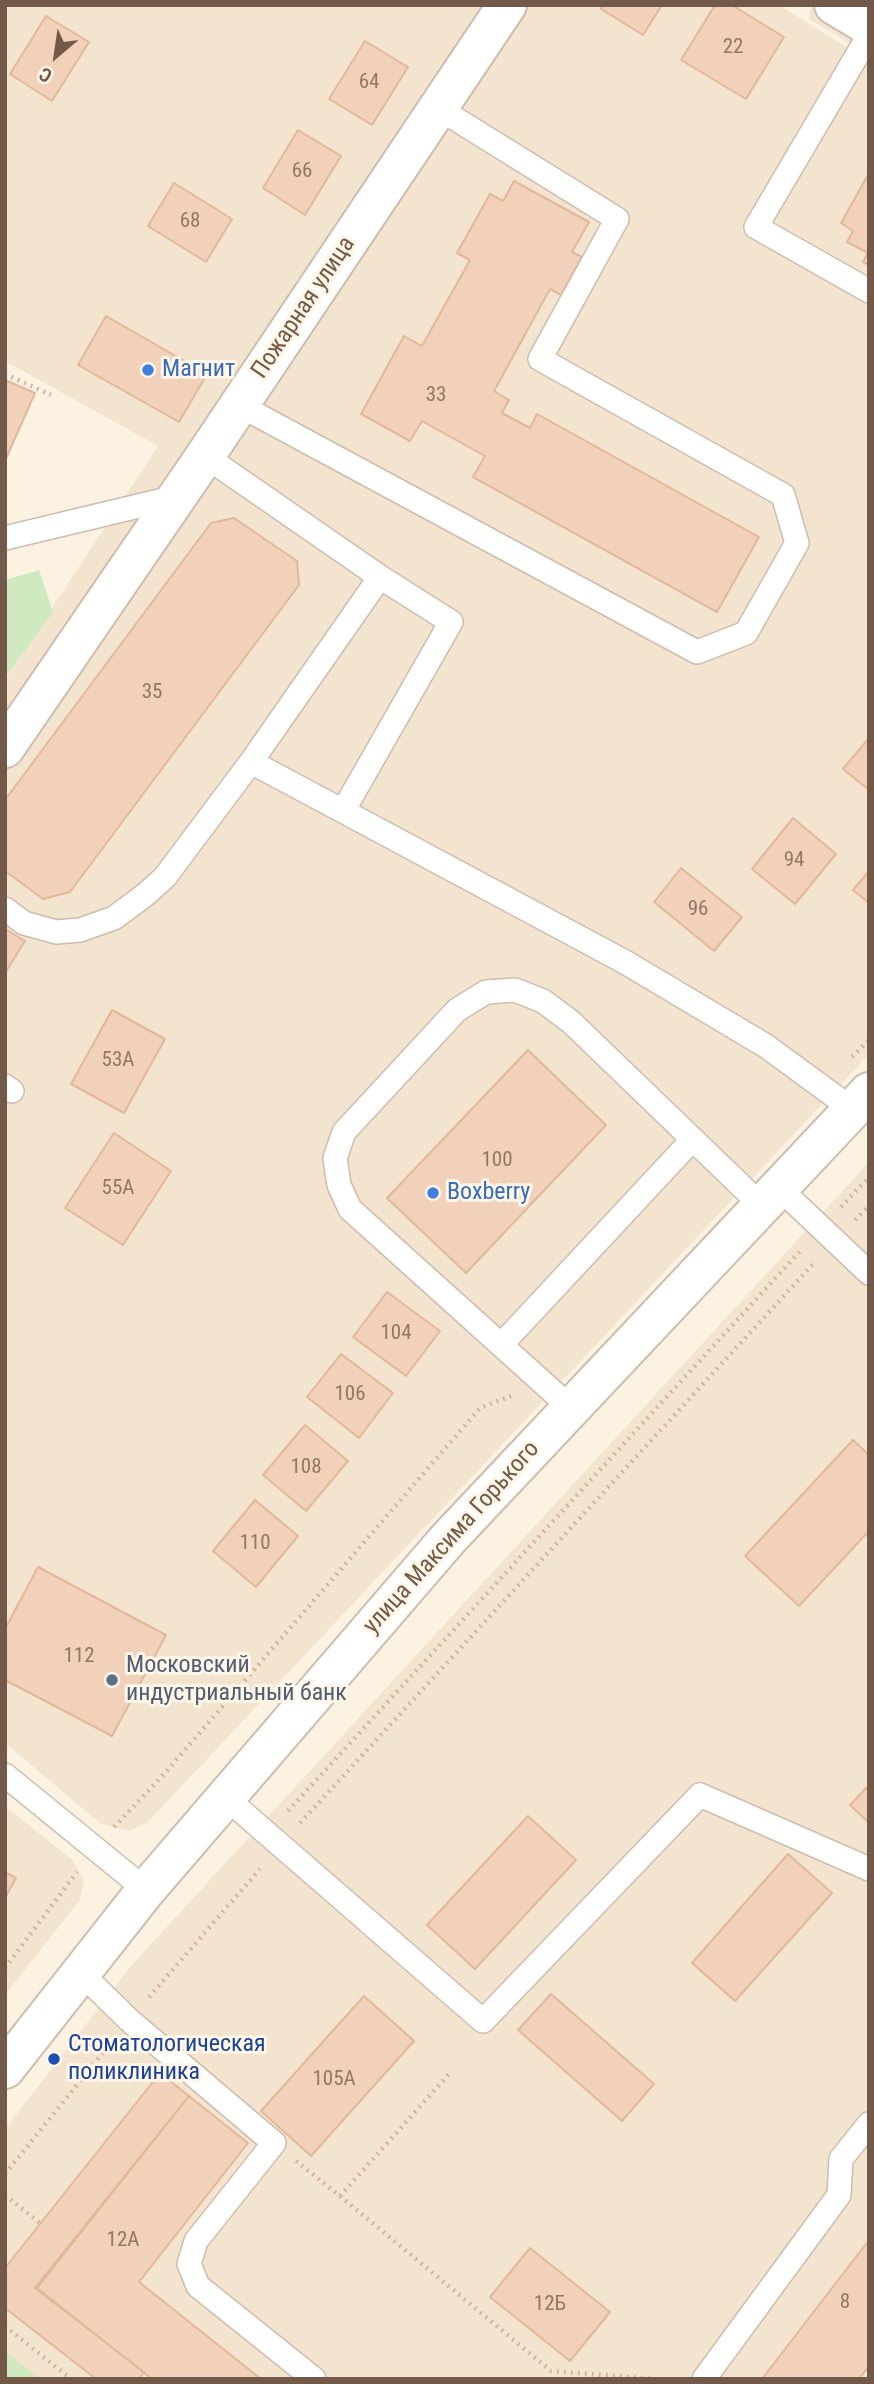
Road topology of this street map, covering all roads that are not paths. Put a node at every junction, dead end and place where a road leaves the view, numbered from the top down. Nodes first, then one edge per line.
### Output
1 (507, 5) edge
2 (858, 18) edge
3 (438, 108) junction
4 (869, 291) edge
5 (239, 405) junction
6 (205, 456) junction
7 (176, 497) junction
8 (5, 538) edge
9 (380, 577) junction
10 (5, 748) edge
11 (251, 762) junction
12 (343, 811) junction
13 (5, 909) edge
14 (860, 1101) edge
15 (692, 1140) junction
16 (770, 1196) junction
17 (869, 1273) edge
18 (502, 1344) junction
19 (557, 1396) junction
20 (5, 1775) edge
21 (225, 1797) junction
22 (869, 1869) edge
23 (146, 1889) junction
24 (80, 1972) junction
25 (5, 2069) edge
26 (869, 2124) edge
27 (314, 2379) edge
28 (704, 2379) edge

1 - 3 street, Пожарная улица
2 - 4 lane
3 - 5 street, Пожарная улица
3 - 5 lane
5 - 6 street, Пожарная улица
6 - 7 street, Пожарная улица
6 - 9 lane
7 - 8 lane
7 - 10 street, Пожарная улица
9 - 11 lane
9 - 12 lane
11 - 12 lane
11 - 13 lane
12 - 14 lane
14 - 16 street, улица Максима Горького
15 - 16 lane
15 - 18 lane
15 - 18 lane
16 - 17 lane
16 - 19 street, улица Максима Горького
18 - 19 lane
19 - 21 street, улица Максима Горького
20 - 23 lane
21 - 22 lane
21 - 23 street, улица Максима Горького
23 - 24 street, улица Максима Горького
24 - 25 street, улица Максима Горького
24 - 27 lane
26 - 28 lane

